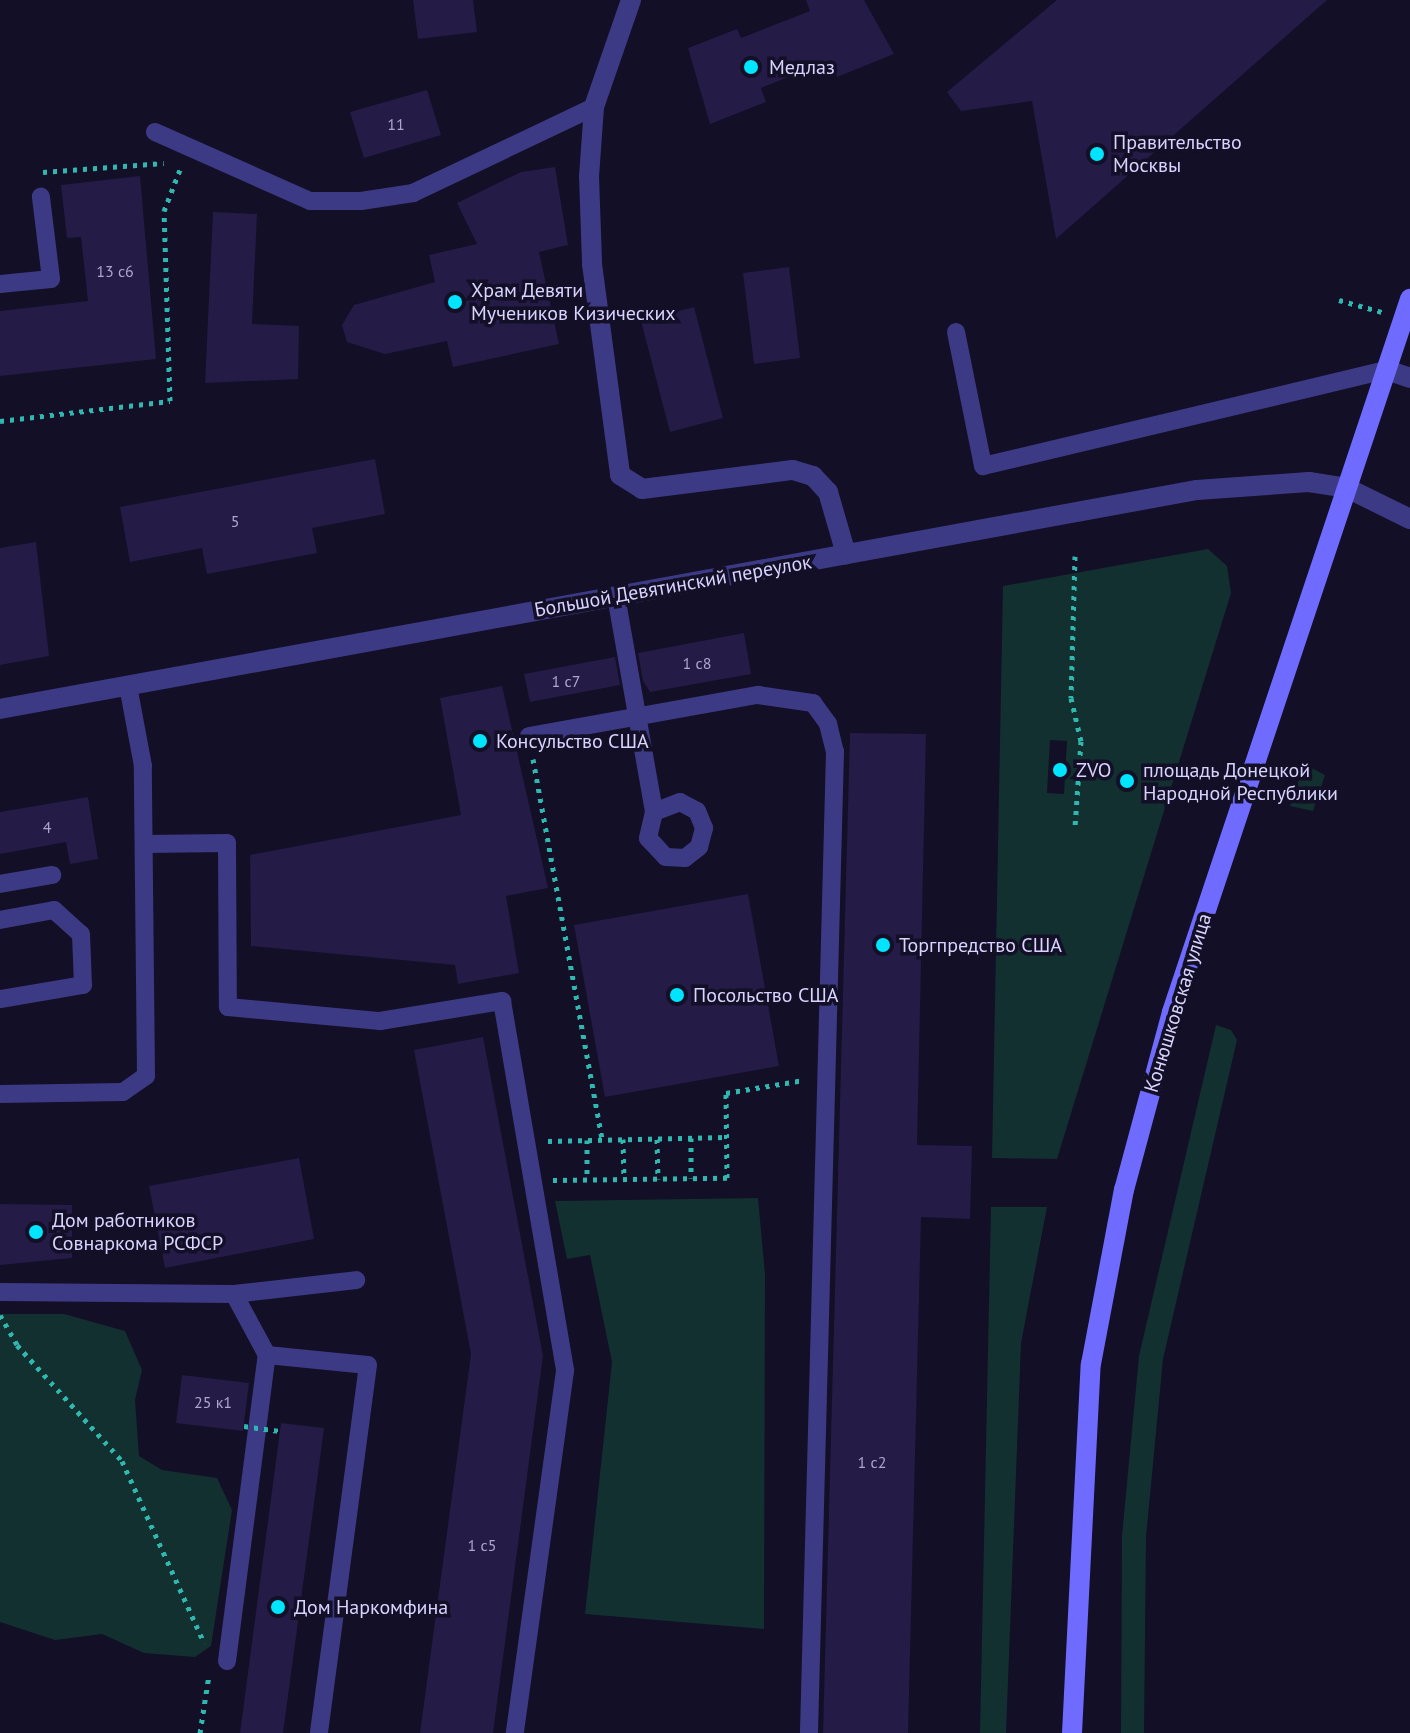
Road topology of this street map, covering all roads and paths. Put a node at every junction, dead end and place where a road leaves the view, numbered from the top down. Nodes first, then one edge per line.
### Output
1 (631, 0) edge
2 (594, 107) junction
3 (155, 132) dead end
4 (41, 197) joint
5 (0, 284) edge
6 (1339, 300) dead end
7 (1407, 308) edge
8 (956, 332) dead end
9 (1387, 370) junction
10 (1410, 378) edge
11 (0, 421) edge
12 (1347, 488) junction
13 (1410, 519) edge
14 (846, 554) junction
15 (1075, 556) dead end
16 (616, 596) junction
17 (128, 686) junction
18 (0, 709) edge
19 (637, 716) junction
20 (529, 736) joint
21 (654, 812) dead end
22 (1075, 827) dead end
23 (144, 844) junction
24 (52, 875) dead end
25 (0, 884) edge
26 (0, 920) edge
27 (0, 999) edge
28 (826, 1076) junction
29 (0, 1094) edge
30 (727, 1137) junction
31 (691, 1138) junction
32 (623, 1139) junction
33 (657, 1139) junction
34 (587, 1140) junction
35 (602, 1140) junction
36 (525, 1141) junction
37 (691, 1178) junction
38 (587, 1179) junction
39 (624, 1179) junction
40 (658, 1179) junction
41 (532, 1180) junction
42 (356, 1280) dead end
43 (0, 1292) edge
44 (234, 1294) junction
45 (0, 1314) edge
46 (267, 1355) junction
47 (244, 1426) dead end
48 (280, 1431) dead end
49 (227, 1661) dead end
50 (200, 1733) edge
51 (319, 1733) edge
52 (515, 1733) edge
53 (809, 1733) edge
54 (1072, 1733) edge

1 - 2 street
2 - 3 lane
2 - 14 street
4 - 5 lane
4 - 11 path
6 - 7 path
7 - 9 main road, Конюшковская улица
8 - 9 lane
9 - 10 street
9 - 12 main road, Конюшковская улица
12 - 13 street, Большой Девятинский переулок
12 - 14 street, Большой Девятинский переулок
12 - 54 main road, Конюшковская улица
14 - 16 street, Большой Девятинский переулок
15 - 22 path
16 - 17 street, Большой Девятинский переулок
16 - 19 lane
17 - 18 street, Большой Девятинский переулок
17 - 23 lane
19 - 20 lane
19 - 21 lane
19 - 28 lane
20 - 35 path
23 - 29 lane
23 - 36 lane
24 - 25 lane
26 - 27 lane
28 - 30 path
28 - 53 lane
30 - 31 path
30 - 37 path
31 - 33 path
31 - 37 path
32 - 33 path
32 - 35 path
32 - 39 path
33 - 40 path
34 - 35 path
34 - 36 path
34 - 38 path
36 - 41 lane
37 - 40 path
38 - 39 path
38 - 41 path
39 - 40 path
41 - 52 lane
42 - 44 lane
43 - 44 lane
44 - 46 lane
45 - 50 path
46 - 49 lane
46 - 51 lane
47 - 48 path, bridge

